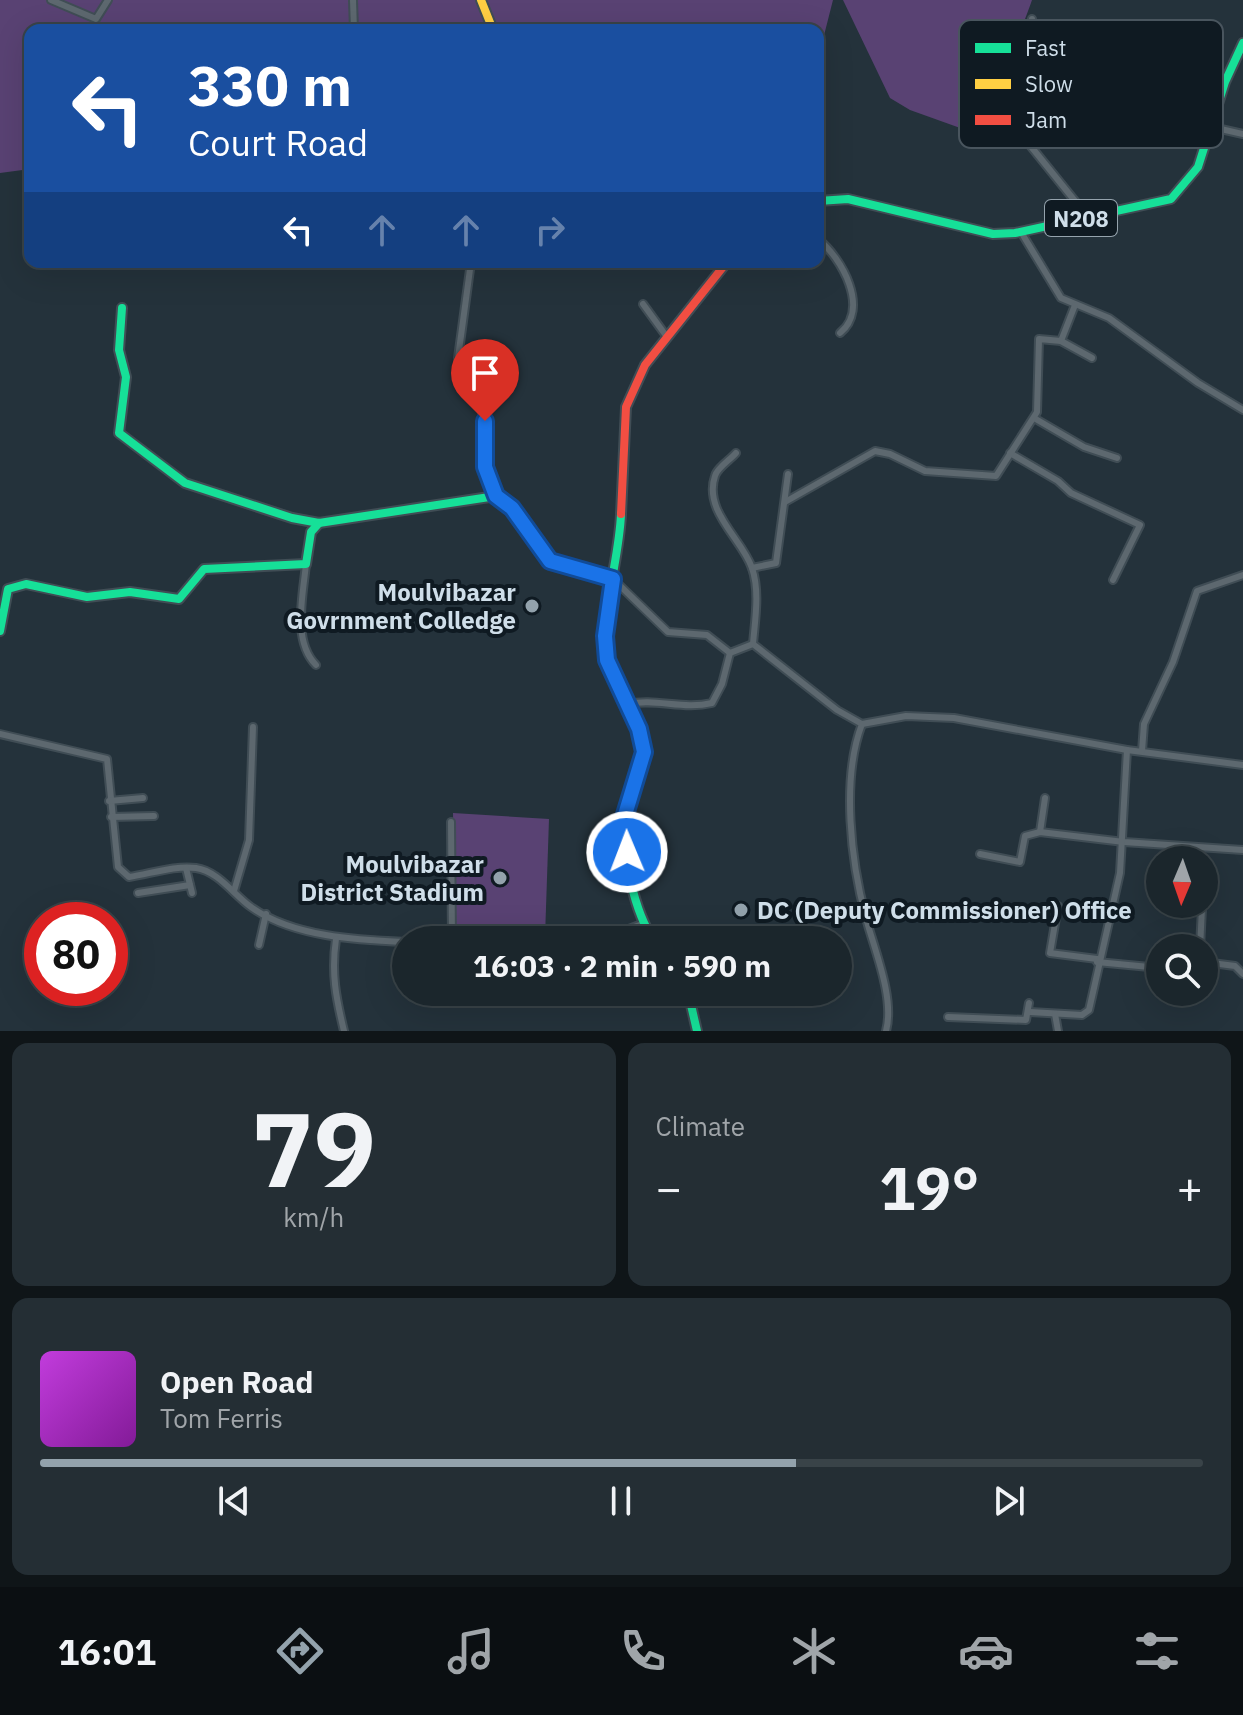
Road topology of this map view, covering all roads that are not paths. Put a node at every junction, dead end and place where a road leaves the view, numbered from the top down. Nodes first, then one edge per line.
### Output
1 (51, 0) edge
2 (108, 0) edge
3 (353, 0) edge
4 (481, 0) edge
5 (354, 24) edge
6 (491, 24) edge
7 (1243, 43) edge
8 (1223, 87) edge
9 (1223, 129) edge
10 (1243, 134) edge
11 (1032, 148) edge
12 (1204, 148) edge
13 (824, 201) edge
14 (1077, 219) junction
15 (1021, 232) junction
16 (824, 245) edge
17 (470, 268) edge
18 (722, 268) edge
19 (643, 304) dead end
20 (1075, 305) junction
21 (122, 308) dead end
22 (840, 333) dead end
23 (667, 337) junction
24 (1061, 341) junction
25 (1092, 358) dead end
26 (1243, 410) edge
27 (1034, 418) junction
28 (736, 453) dead end
29 (1010, 453) junction
30 (1117, 458) dead end
31 (788, 474) dead end
32 (496, 496) junction
33 (785, 502) junction
34 (319, 523) junction
35 (306, 564) junction
36 (752, 568) junction
37 (1243, 575) edge
38 (613, 579) junction
39 (1113, 580) dead end
40 (0, 631) edge
41 (753, 644) junction
42 (730, 653) junction
43 (316, 665) dead end
44 (628, 704) junction
45 (862, 724) junction
46 (253, 727) dead end
47 (0, 734) edge
48 (1127, 750) junction
49 (1142, 751) junction
50 (1243, 765) edge
51 (143, 798) dead end
52 (1045, 798) dead end
53 (109, 801) junction
54 (154, 816) dead end
55 (111, 817) junction
56 (451, 822) dead end
57 (1040, 832) junction
58 (1124, 842) junction
59 (1243, 850) edge
60 (980, 854) dead end
61 (186, 868) junction
62 (190, 885) junction
63 (234, 891) junction
64 (138, 893) dead end
65 (192, 893) dead end
66 (1058, 906) dead end
67 (266, 914) junction
68 (642, 924) joint
69 (452, 926) edge
70 (637, 926) edge
71 (336, 939) junction
72 (392, 941) edge
73 (259, 945) dead end
74 (1097, 960) junction
75 (1218, 964) edge
76 (1146, 966) edge
77 (1243, 974) edge
78 (1029, 1003) dead end
79 (691, 1006) edge
80 (1030, 1012) junction
81 (1055, 1014) junction
82 (948, 1017) dead end
83 (344, 1031) edge
84 (697, 1031) edge
85 (886, 1031) edge
86 (1058, 1031) edge

1 - 2 street
3 - 5 street
4 - 6 main road
7 - 8 main road, N208
9 - 10 street
11 - 14 street
12 - 14 main road, N208
13 - 15 main road, N208
14 - 15 main road, N208
15 - 20 street
16 - 22 street
17 - 32 street
18 - 23 main road
19 - 23 street
20 - 24 street
20 - 26 street
21 - 34 main road
23 - 38 main road
24 - 25 street
24 - 27 street
27 - 29 street
27 - 30 street
28 - 36 street
29 - 33 street
29 - 39 street
31 - 33 street
32 - 34 main road
32 - 38 street
33 - 36 street
34 - 35 main road
35 - 40 main road
35 - 43 street
36 - 41 street
37 - 49 street
38 - 42 street
38 - 44 main road
41 - 42 street
41 - 45 street
42 - 44 street
44 - 68 main road
45 - 48 street
45 - 85 street
46 - 63 street
47 - 53 street
48 - 49 street
48 - 58 street
49 - 50 street
51 - 53 street
52 - 57 street
53 - 55 street
54 - 55 street
55 - 61 street
56 - 69 street
57 - 58 street
57 - 60 street
58 - 59 street
58 - 74 street
61 - 62 street
61 - 63 street
62 - 64 street
62 - 65 street
63 - 67 street
66 - 74 street
67 - 71 street
67 - 73 street
68 - 70 street
71 - 72 street
71 - 83 street
74 - 76 street
74 - 81 street
75 - 77 street
78 - 80 street
79 - 84 main road
80 - 81 street
80 - 82 street
81 - 86 street

